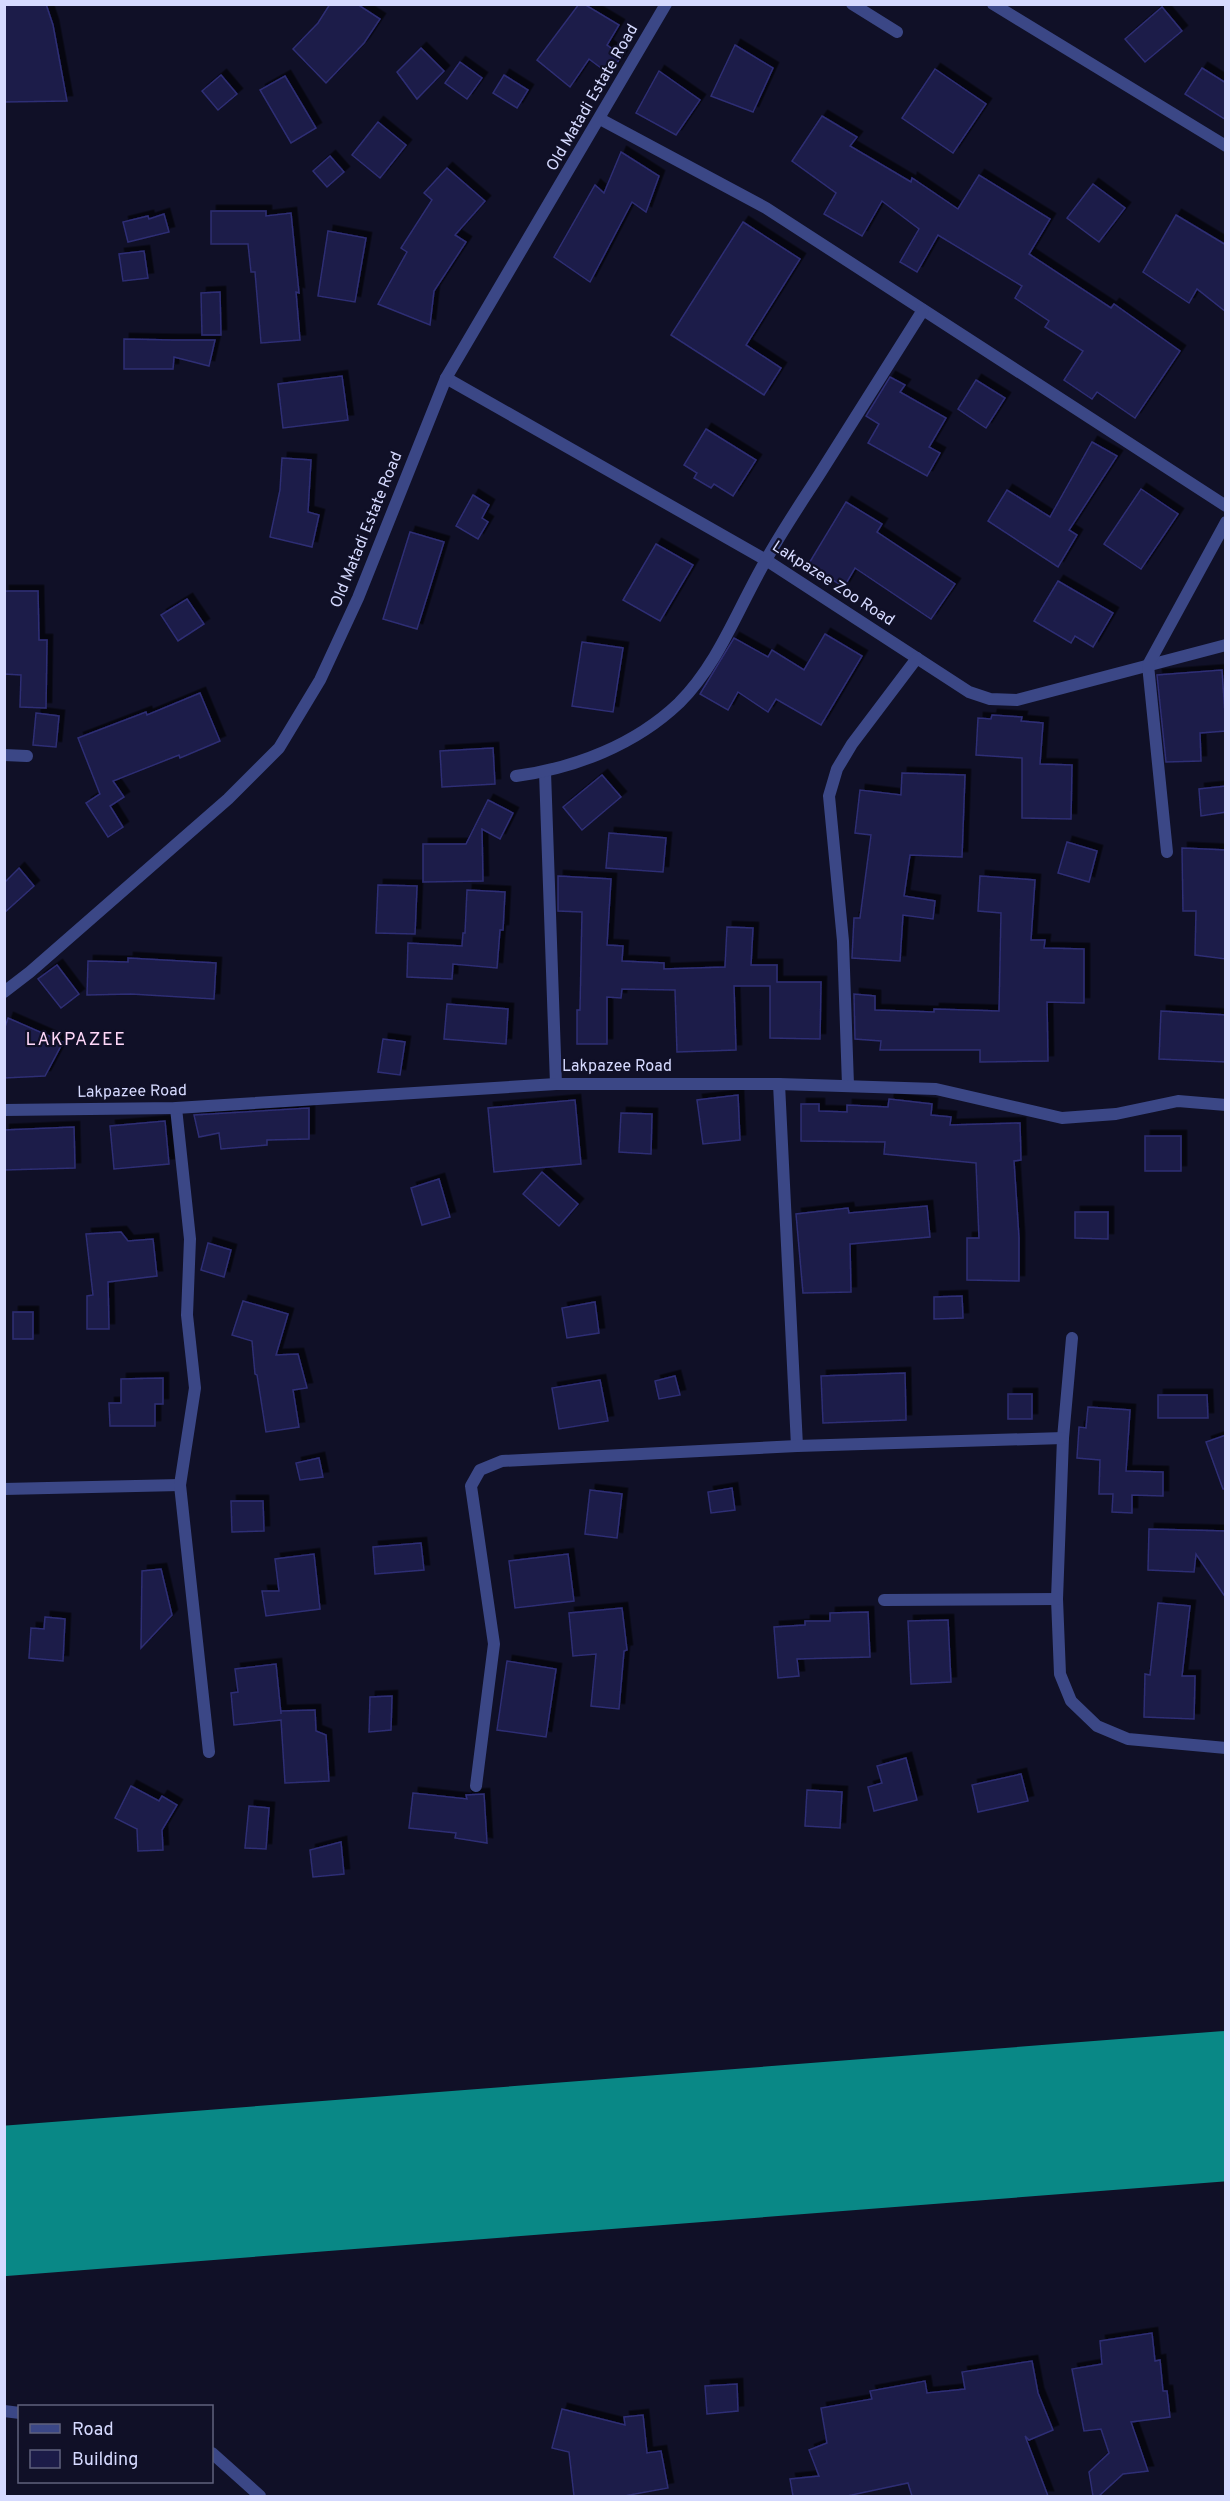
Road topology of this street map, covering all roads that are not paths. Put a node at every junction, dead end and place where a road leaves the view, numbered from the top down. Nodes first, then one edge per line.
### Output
1 (666, 4) edge
2 (852, 4) edge
3 (993, 4) edge
4 (897, 32) dead end
5 (600, 119) junction
6 (1226, 146) edge
7 (923, 310) junction
8 (446, 378) junction
9 (1226, 506) edge
10 (1226, 522) edge
11 (766, 560) junction
12 (1226, 645) edge
13 (917, 658) junction
14 (1148, 665) junction
15 (4, 755) edge
16 (27, 756) dead end
17 (545, 772) junction
18 (516, 776) dead end
19 (1167, 852) dead end
20 (4, 992) edge
21 (556, 1084) junction
22 (779, 1084) junction
23 (848, 1085) junction
24 (1226, 1105) edge
25 (176, 1108) junction
26 (4, 1110) edge
27 (1072, 1338) dead end
28 (1063, 1438) junction
29 (797, 1446) junction
30 (180, 1485) junction
31 (4, 1488) edge
32 (1057, 1599) junction
33 (884, 1600) dead end
34 (1226, 1748) edge
35 (209, 1752) dead end
36 (476, 1786) dead end
37 (213, 2454) edge
38 (260, 2496) edge

1 - 5 street, Old Matadi Estate Road
2 - 4 street
3 - 6 street
5 - 7 street
5 - 8 street, Old Matadi Estate Road
7 - 9 street
7 - 11 street
8 - 11 street, Lakpazee Zoo Road
8 - 20 street, Old Matadi Estate Road
10 - 14 street
11 - 13 street, Lakpazee Zoo Road
11 - 17 street
12 - 14 street, Lakpazee Zoo Road
13 - 14 street, Lakpazee Zoo Road
13 - 23 street
14 - 19 street
15 - 16 street
17 - 18 street
17 - 21 street
21 - 22 street, Lakpazee Road
21 - 25 street, Lakpazee Road
22 - 23 street, Lakpazee Road
22 - 29 street
23 - 24 street, Lakpazee Road
25 - 26 street, Lakpazee Road
25 - 30 street
27 - 28 street
28 - 29 street
28 - 32 street
29 - 36 street
30 - 31 street
30 - 35 street
32 - 33 street
32 - 34 street
37 - 38 street

